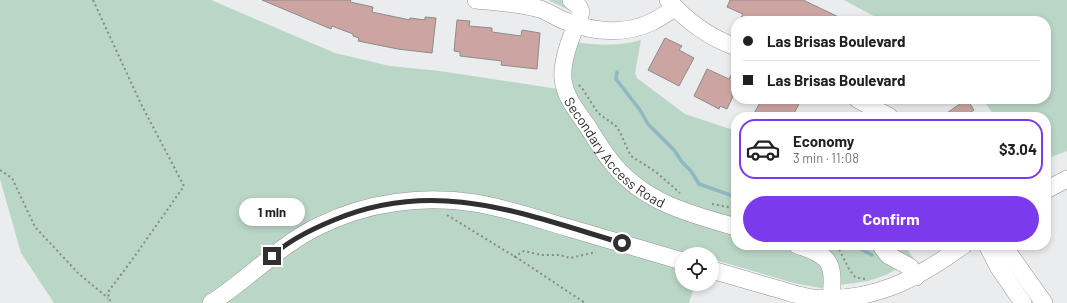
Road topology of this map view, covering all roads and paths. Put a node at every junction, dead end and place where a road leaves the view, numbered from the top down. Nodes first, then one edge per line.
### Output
1 (93, 0) edge
2 (476, 0) edge
3 (571, 0) edge
4 (672, 4) edge
5 (576, 25) junction
6 (731, 45) edge
7 (563, 78) junction
8 (866, 104) edge
9 (881, 112) edge
10 (0, 170) edge
11 (1067, 180) edge
12 (1051, 188) edge
13 (681, 194) dead end
14 (443, 200) junction
15 (706, 203) dead end
16 (731, 208) edge
17 (731, 225) edge
18 (608, 239) junction
19 (811, 250) edge
20 (840, 250) edge
21 (884, 250) edge
22 (957, 250) edge
23 (990, 250) edge
24 (1007, 250) edge
25 (514, 257) junction
26 (675, 259) edge
27 (719, 272) edge
28 (916, 277) junction
29 (869, 278) dead end
30 (109, 299) junction
31 (831, 300) junction
32 (112, 303) edge
33 (211, 303) edge
34 (585, 303) edge
35 (1023, 303) edge
36 (1044, 303) edge

1 - 30 path
2 - 5 street
3 - 5 street, Secondary Access Road
4 - 5 street
4 - 6 street
5 - 7 street, Secondary Access Road
7 - 13 path
7 - 17 street, Secondary Access Road
8 - 9 street
10 - 30 path
11 - 12 street
14 - 18 street
14 - 25 path
14 - 33 street
15 - 16 path
18 - 25 path
18 - 26 street
19 - 31 street
20 - 29 path
21 - 28 street
22 - 28 street
23 - 35 street
24 - 36 street
25 - 34 path
27 - 31 street
28 - 31 street
30 - 32 path

